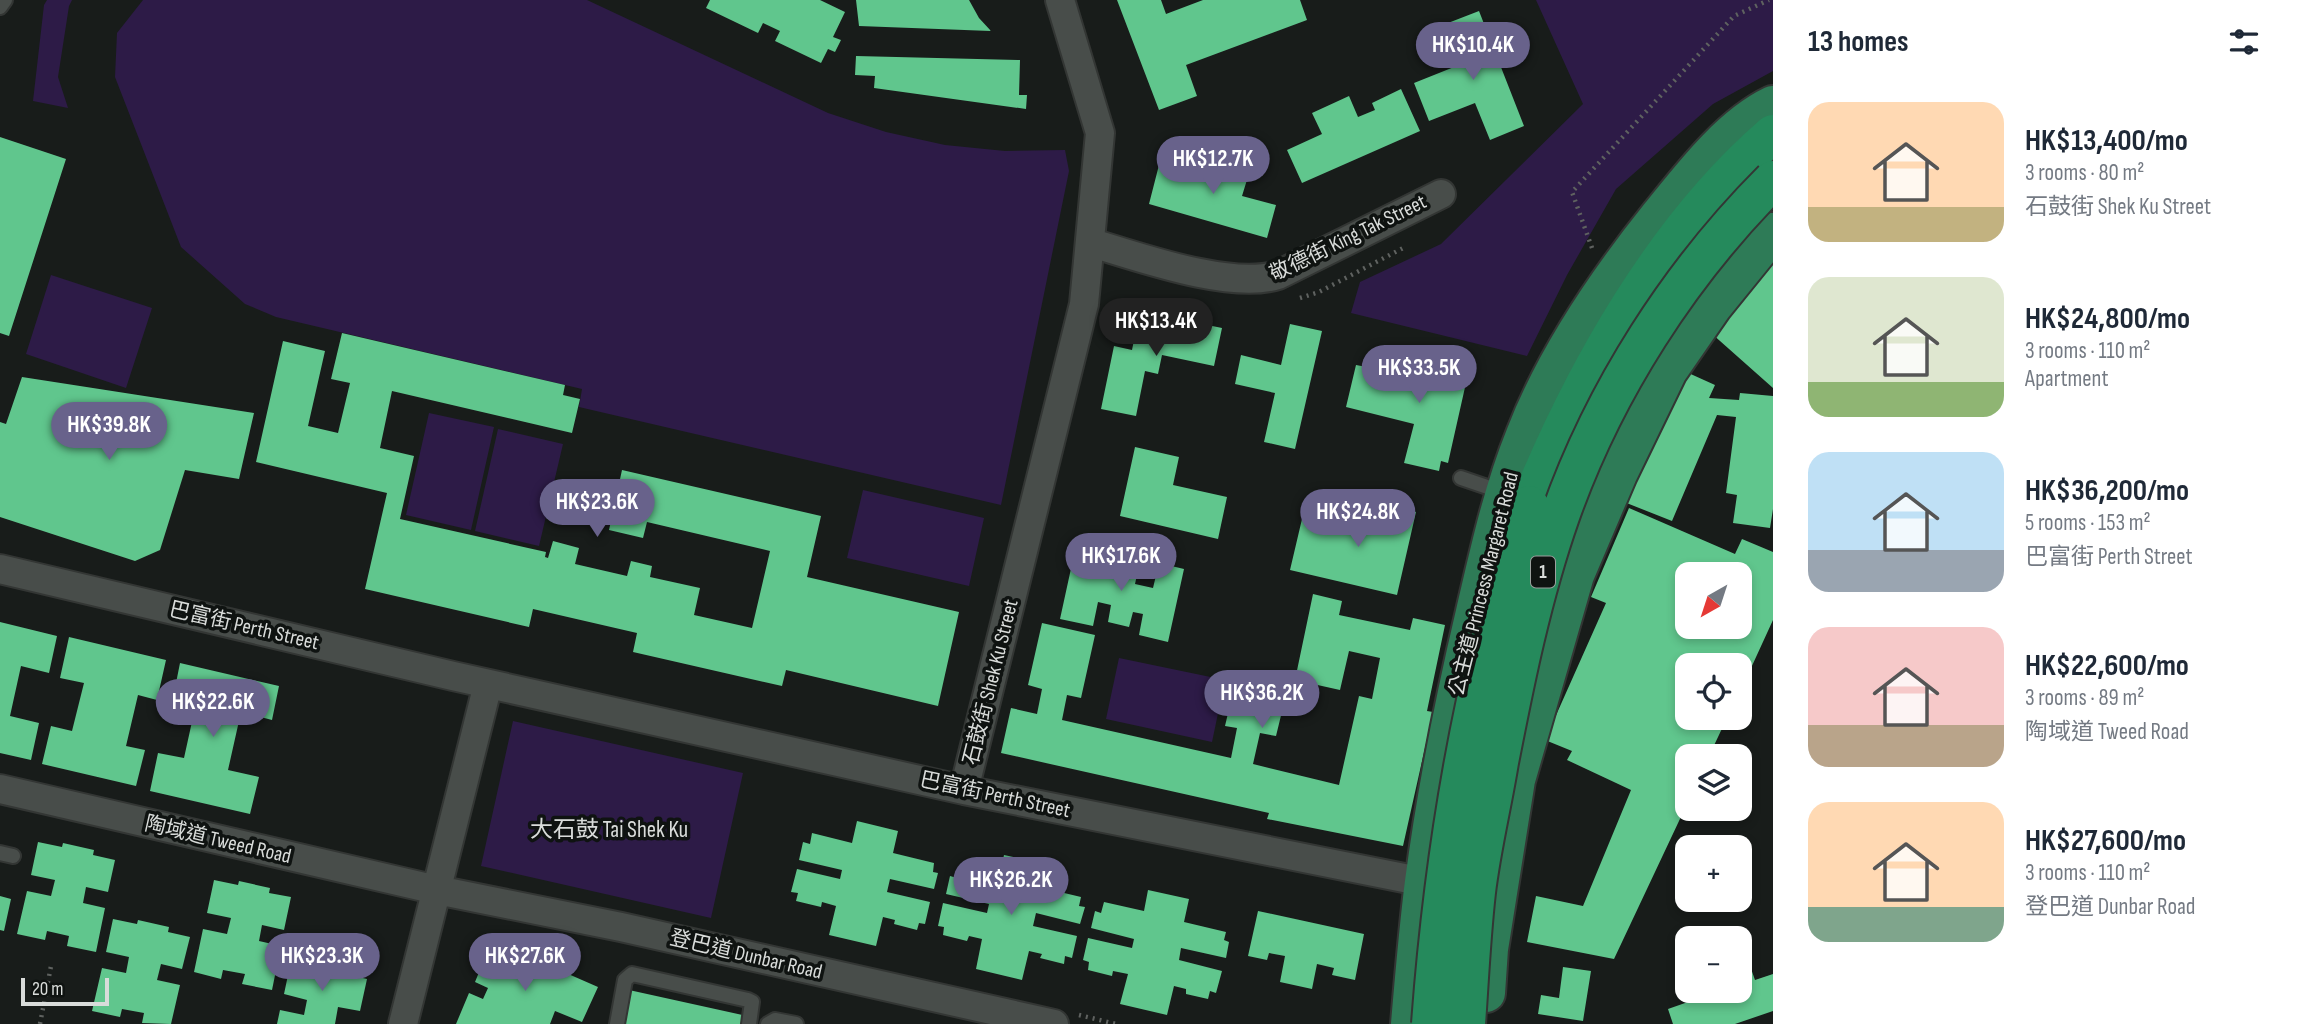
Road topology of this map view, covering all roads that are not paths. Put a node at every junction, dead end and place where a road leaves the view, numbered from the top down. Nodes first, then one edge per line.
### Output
1 (5, 0) edge
2 (1060, 0) edge
3 (0, 6) edge
4 (1773, 105) edge
5 (1767, 155) edge
6 (1441, 194) dead end
7 (1773, 232) edge
8 (1092, 243) junction
9 (1461, 478) dead end
10 (1504, 493) junction
11 (1489, 553) junction
12 (0, 569) edge
13 (1573, 593) junction
14 (488, 684) junction
15 (0, 789) edge
16 (964, 790) junction
17 (1424, 882) junction
18 (437, 890) junction
19 (1494, 920) junction
20 (1065, 1019) edge
21 (403, 1024) edge
22 (617, 1024) edge
23 (748, 1024) edge
24 (768, 1024) edge
25 (796, 1024) edge
26 (1409, 1024) edge
27 (1431, 1024) edge
28 (1466, 1024) edge
29 (1483, 1024) edge

1 - 3 lane
2 - 8 street, 石鼓街 Shek Ku Street
4 - 10 main road, 公主道 Princess Margaret Road
5 - 27 highway, 公主道 Princess Margaret Road / 1, bridge
5 - 28 highway, 公主道 Princess Margaret Road / 1, bridge
6 - 8 street, 敬德街 King Tak Street
7 - 13 main road
8 - 16 street, 石鼓街 Shek Ku Street
9 - 10 lane
10 - 11 main road, 公主道 Princess Margaret Road
11 - 13 main road
11 - 17 main road, 公主道 Princess Margaret Road
12 - 14 street, 巴富街 Perth Street
13 - 19 main road
14 - 16 street, 巴富街 Perth Street
14 - 18 street
15 - 18 street, 陶域道 Tweed Road
16 - 17 street, 巴富街 Perth Street
17 - 19 street, 巴富街 Perth Street
17 - 26 main road, 公主道 Princess Margaret Road
18 - 20 street, 登巴道 Dunbar Road
18 - 21 street
19 - 29 main road
22 - 23 lane
24 - 25 lane

